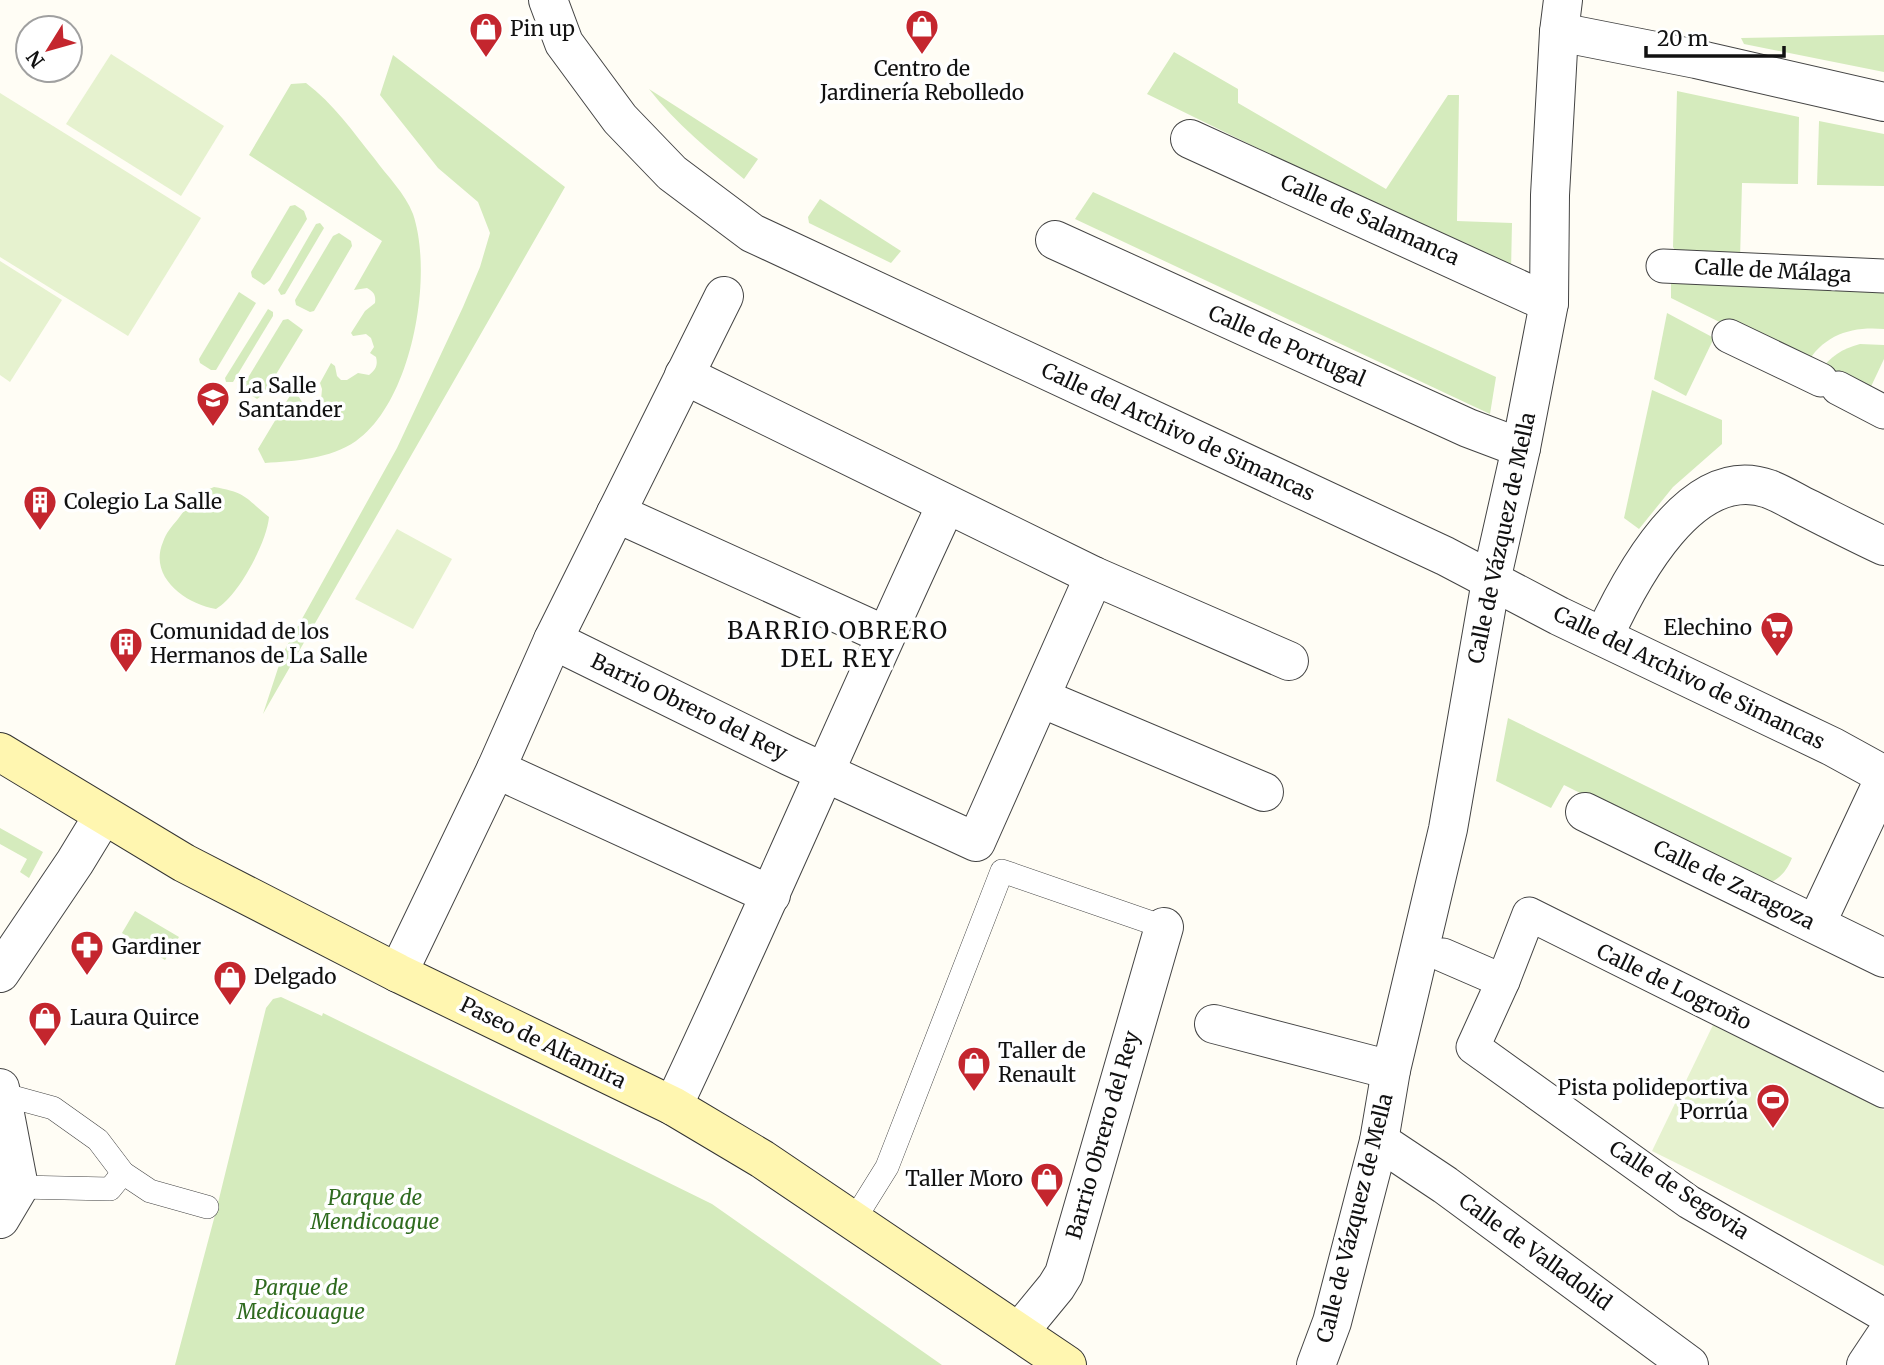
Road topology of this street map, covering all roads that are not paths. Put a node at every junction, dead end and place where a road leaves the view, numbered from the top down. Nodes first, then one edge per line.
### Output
1 (548, 0) edge
2 (1561, 16) edge
3 (1884, 103) edge
4 (1190, 139) dead end
5 (1055, 240) dead end
6 (1663, 266) dead end
7 (1884, 276) edge
8 (724, 296) dead end
9 (1549, 303) junction
10 (1729, 336) dead end
11 (684, 375) junction
12 (1884, 412) edge
13 (1521, 448) junction
14 (946, 505) junction
15 (616, 513) junction
16 (1884, 546) edge
17 (1094, 576) junction
18 (1491, 581) junction
19 (886, 635) junction
20 (1604, 636) junction
21 (553, 640) junction
22 (1289, 661) dead end
23 (1041, 698) junction
24 (0, 752) edge
25 (496, 769) junction
26 (825, 773) junction
27 (1884, 777) edge
28 (1264, 792) dead end
29 (1585, 811) dead end
30 (103, 816) junction
31 (771, 895) junction
32 (1816, 924) junction
33 (1164, 927) joint
34 (1443, 955) dead end
35 (1884, 958) edge
36 (398, 973) junction
37 (0, 974) edge
38 (1503, 981) junction
39 (1214, 1024) dead end
40 (1391, 1070) junction
41 (1, 1091) edge
42 (1884, 1091) edge
43 (673, 1106) junction
44 (1379, 1142) junction
45 (123, 1173) junction
46 (19, 1187) junction
47 (207, 1207) dead end
48 (0, 1219) edge
49 (854, 1220) junction
50 (1884, 1315) edge
51 (1019, 1332) junction
52 (1884, 1338) edge
53 (1067, 1365) edge
54 (1316, 1365) edge
55 (1689, 1365) edge
56 (1866, 1365) edge

1 - 18 street, Calle del Archivo de Simancas
2 - 3 street
2 - 9 street, Calle de Vázquez de Mella
4 - 9 street, Calle de Salamanca
5 - 13 street, Calle de Portugal
6 - 7 street, Calle de Málaga
8 - 11 street
9 - 13 street, Calle de Vázquez de Mella
10 - 12 street
11 - 14 street
11 - 15 street
13 - 18 street, Calle de Vázquez de Mella
14 - 17 street
14 - 19 street
15 - 19 street
15 - 21 street
16 - 20 street
17 - 22 street
17 - 23 street, Barrio Obrero del Rey
18 - 20 street, Calle del Archivo de Simancas
18 - 40 street, Calle de Vázquez de Mella
19 - 26 street
20 - 27 street, Calle del Archivo de Simancas
21 - 25 street
21 - 26 street, Barrio Obrero del Rey
23 - 26 street, Barrio Obrero del Rey
23 - 28 street
24 - 30 main road, Paseo de Altamira
25 - 31 street
25 - 36 street
26 - 31 street
27 - 32 street, Calle del Archivo de Simancas
29 - 32 street, Calle de Zaragoza
30 - 36 main road, Paseo de Altamira
30 - 37 street
31 - 43 street
32 - 35 street, Calle de Zaragoza
33 - 49 lane
33 - 51 street, Barrio Obrero del Rey
34 - 38 street
36 - 43 main road, Paseo de Altamira
38 - 42 street, Calle de Logroño
38 - 50 street, Calle de Segovia
39 - 40 street, Calle de Vázquez de Mella
40 - 44 street, Calle de Vázquez de Mella
41 - 45 lane
41 - 46 street
43 - 49 main road, Paseo de Altamira
44 - 54 street, Calle de Vázquez de Mella
44 - 55 street, Calle de Valladolid
45 - 46 lane
45 - 47 lane
46 - 48 street
49 - 51 main road, Paseo de Altamira
51 - 53 main road, Paseo de Altamira
52 - 56 street

